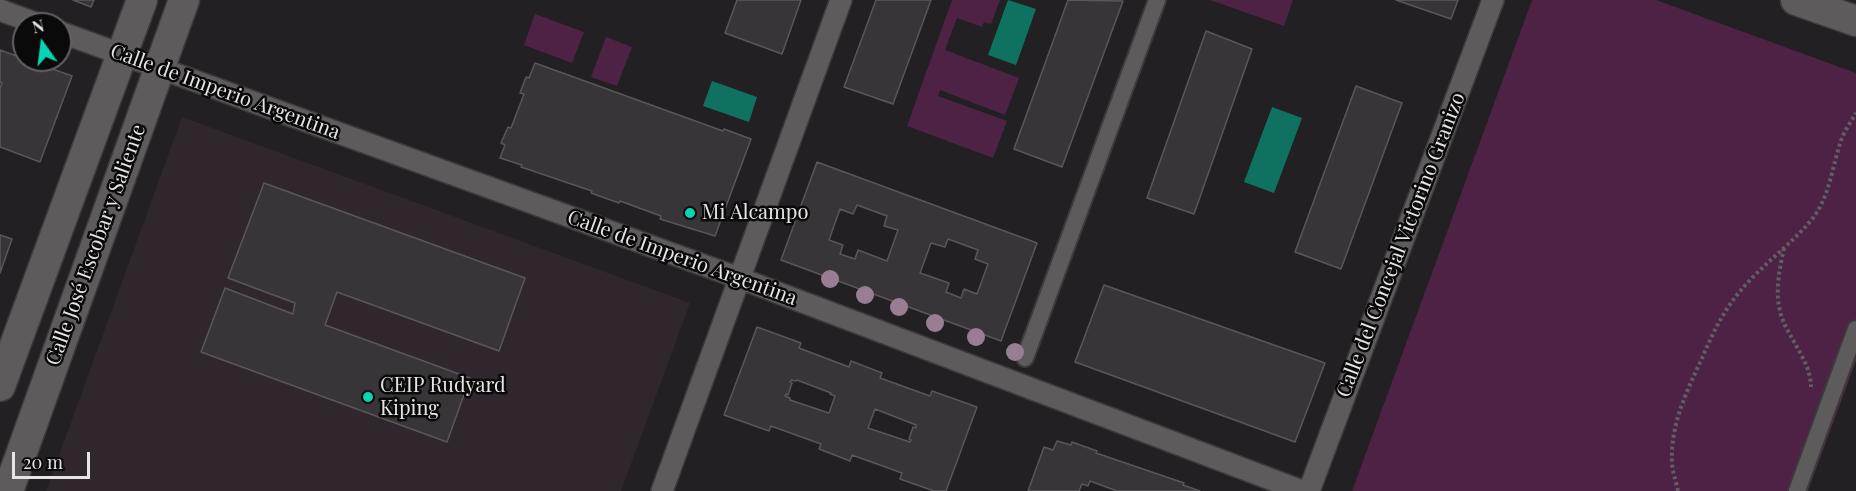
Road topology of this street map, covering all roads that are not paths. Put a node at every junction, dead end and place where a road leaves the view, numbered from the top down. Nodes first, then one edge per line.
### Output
1 (142, 0) edge
2 (183, 0) edge
3 (841, 0) edge
4 (1157, 0) edge
5 (1493, 0) edge
6 (1796, 0) edge
7 (1856, 21) edge
8 (72, 36) edge
9 (122, 55) junction
10 (159, 68) junction
11 (740, 278) junction
12 (1856, 329) edge
13 (1025, 357) dead end
14 (0, 386) edge
15 (8, 491) edge
16 (662, 491) edge
17 (1302, 491) edge
18 (1309, 491) edge
19 (1797, 491) edge

1 - 9 main road, Calle José Escobar y Saliente
2 - 10 main road, Calle José Escobar y Saliente
3 - 11 street
4 - 13 street
5 - 18 street, Calle del Concejal Victorino Granizo
6 - 7 main road
8 - 9 street, Calle de Imperio Argentina
9 - 10 street, Calle de Imperio Argentina
9 - 14 main road, Calle José Escobar y Saliente
10 - 11 street, Calle de Imperio Argentina
10 - 15 main road, Calle José Escobar y Saliente
11 - 16 street
11 - 17 street, Calle de Imperio Argentina
12 - 19 street

